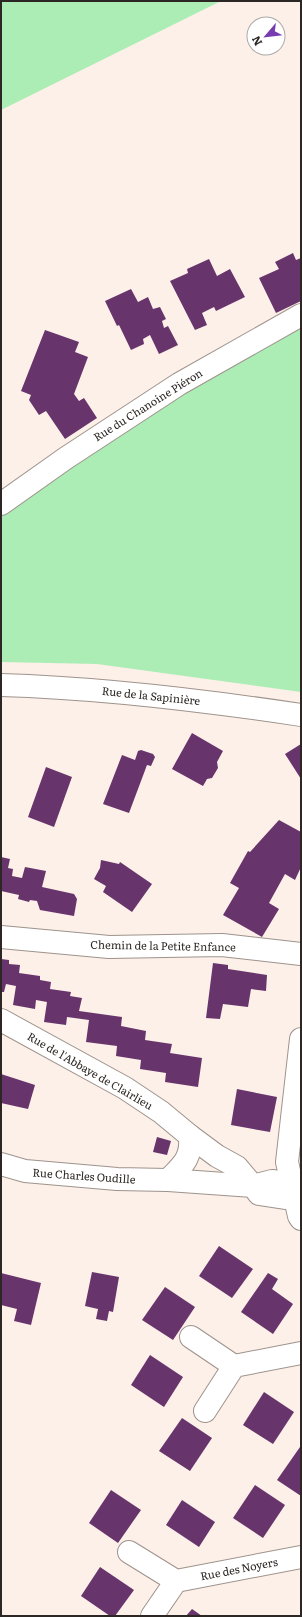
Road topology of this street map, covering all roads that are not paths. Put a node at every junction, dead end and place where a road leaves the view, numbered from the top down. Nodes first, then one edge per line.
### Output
1 (301, 315) edge
2 (1, 504) edge
3 (1, 685) edge
4 (301, 715) edge
5 (1, 937) edge
6 (301, 954) edge
7 (1, 1020) edge
8 (301, 1039) edge
9 (190, 1136) junction
10 (1, 1164) edge
11 (168, 1180) junction
12 (253, 1186) junction
13 (297, 1191) edge
14 (301, 1219) edge
15 (191, 1337) dead end
16 (301, 1353) edge
17 (234, 1366) junction
18 (205, 1410) dead end
19 (129, 1552) dead end
20 (301, 1556) edge
21 (176, 1581) junction
22 (152, 1616) edge

1 - 2 street, Rue du Chanoine Piéron
3 - 4 street, Rue de la Sapinière
5 - 6 street, Chemin de la Petite Enfance
7 - 9 street, Rue de l'Abbaye de Clairlieu
8 - 13 street
9 - 11 street
9 - 12 street, Rue de l'Abbaye de Clairlieu
10 - 11 street, Rue Charles Oudille
11 - 12 street, Rue Charles Oudille
12 - 13 street
13 - 14 street
15 - 17 street
16 - 17 street
17 - 18 street
19 - 21 street
20 - 21 street, Rue des Noyers
21 - 22 street

